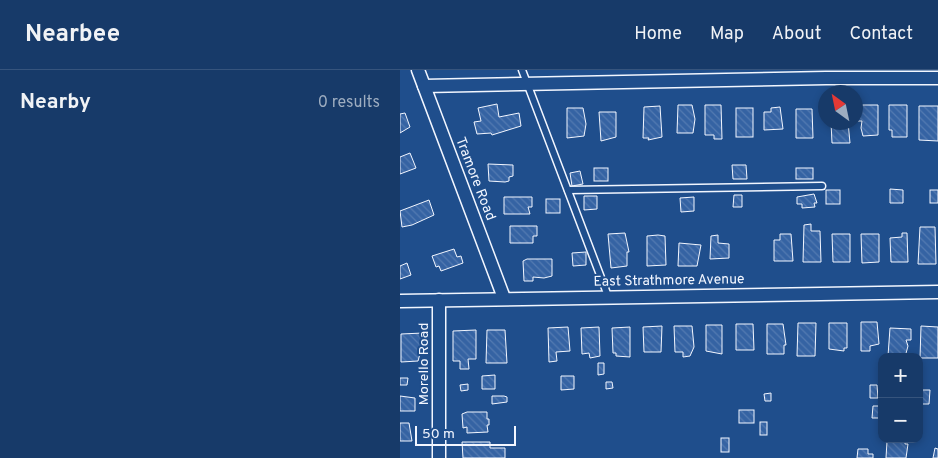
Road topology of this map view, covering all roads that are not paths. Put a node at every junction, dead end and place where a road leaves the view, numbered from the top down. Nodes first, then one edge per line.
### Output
1 (418, 70) edge
2 (522, 70) edge
3 (868, 74) edge
4 (938, 78) edge
5 (528, 84) junction
6 (424, 86) junction
7 (822, 186) dead end
8 (568, 190) junction
9 (938, 292) edge
10 (608, 296) junction
11 (504, 298) junction
12 (439, 300) junction
13 (400, 301) edge
14 (439, 458) edge

1 - 6 street, Tramore Road
2 - 5 lane
3 - 4 street
3 - 5 street
5 - 6 street
5 - 8 lane
6 - 11 street, Tramore Road
7 - 8 lane
8 - 10 lane
9 - 10 street, East Strathmore Avenue
10 - 11 street, East Strathmore Avenue
11 - 12 street, East Strathmore Avenue
12 - 13 street, East Strathmore Avenue
12 - 14 street, Morello Road

